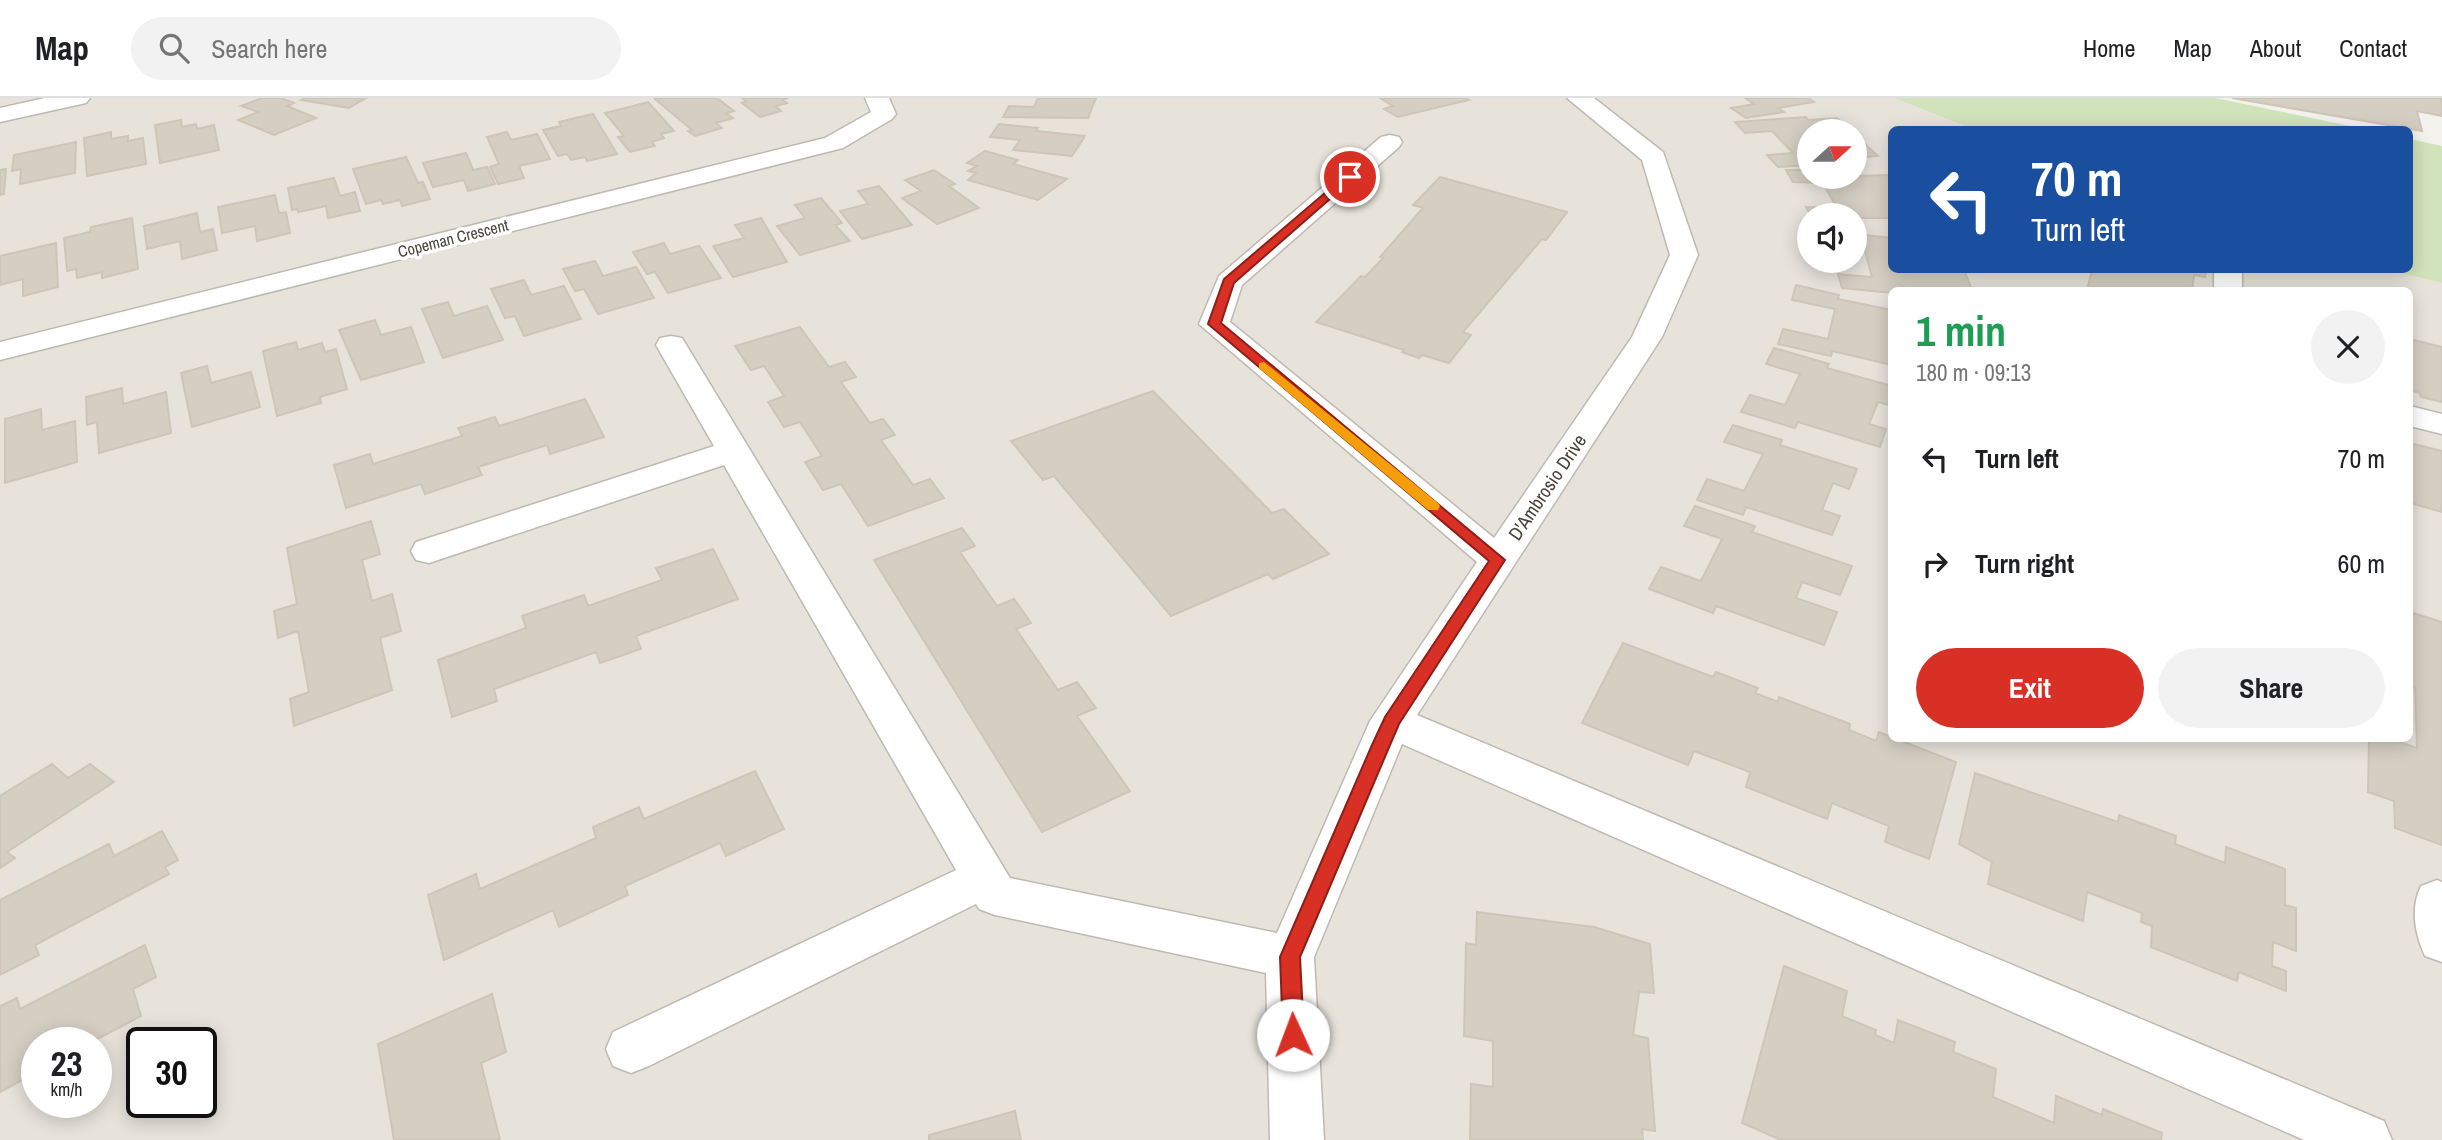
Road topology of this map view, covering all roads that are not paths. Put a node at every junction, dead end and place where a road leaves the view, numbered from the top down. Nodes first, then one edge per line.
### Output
1 (78, 98) edge
2 (877, 98) edge
3 (1579, 98) edge
4 (0, 115) edge
5 (1390, 142) dead end
6 (671, 345) dead end
7 (0, 351) edge
8 (2413, 417) edge
9 (2442, 424) edge
10 (733, 451) junction
11 (429, 551) dead end
12 (1498, 560) junction
13 (1391, 722) junction
14 (984, 878) junction
15 (1290, 957) junction
16 (631, 1049) dead end
17 (1297, 1140) edge
18 (2365, 1140) edge

1 - 4 street
2 - 7 street, Copeman Crescent
3 - 12 street, D'Ambrosio Drive
5 - 12 street
6 - 10 street
8 - 9 street
10 - 11 street
10 - 14 street
12 - 13 street, D'Ambrosio Drive
13 - 15 street, D'Ambrosio Drive
13 - 18 street
14 - 15 street
14 - 16 street
15 - 17 street, D'Ambrosio Drive

